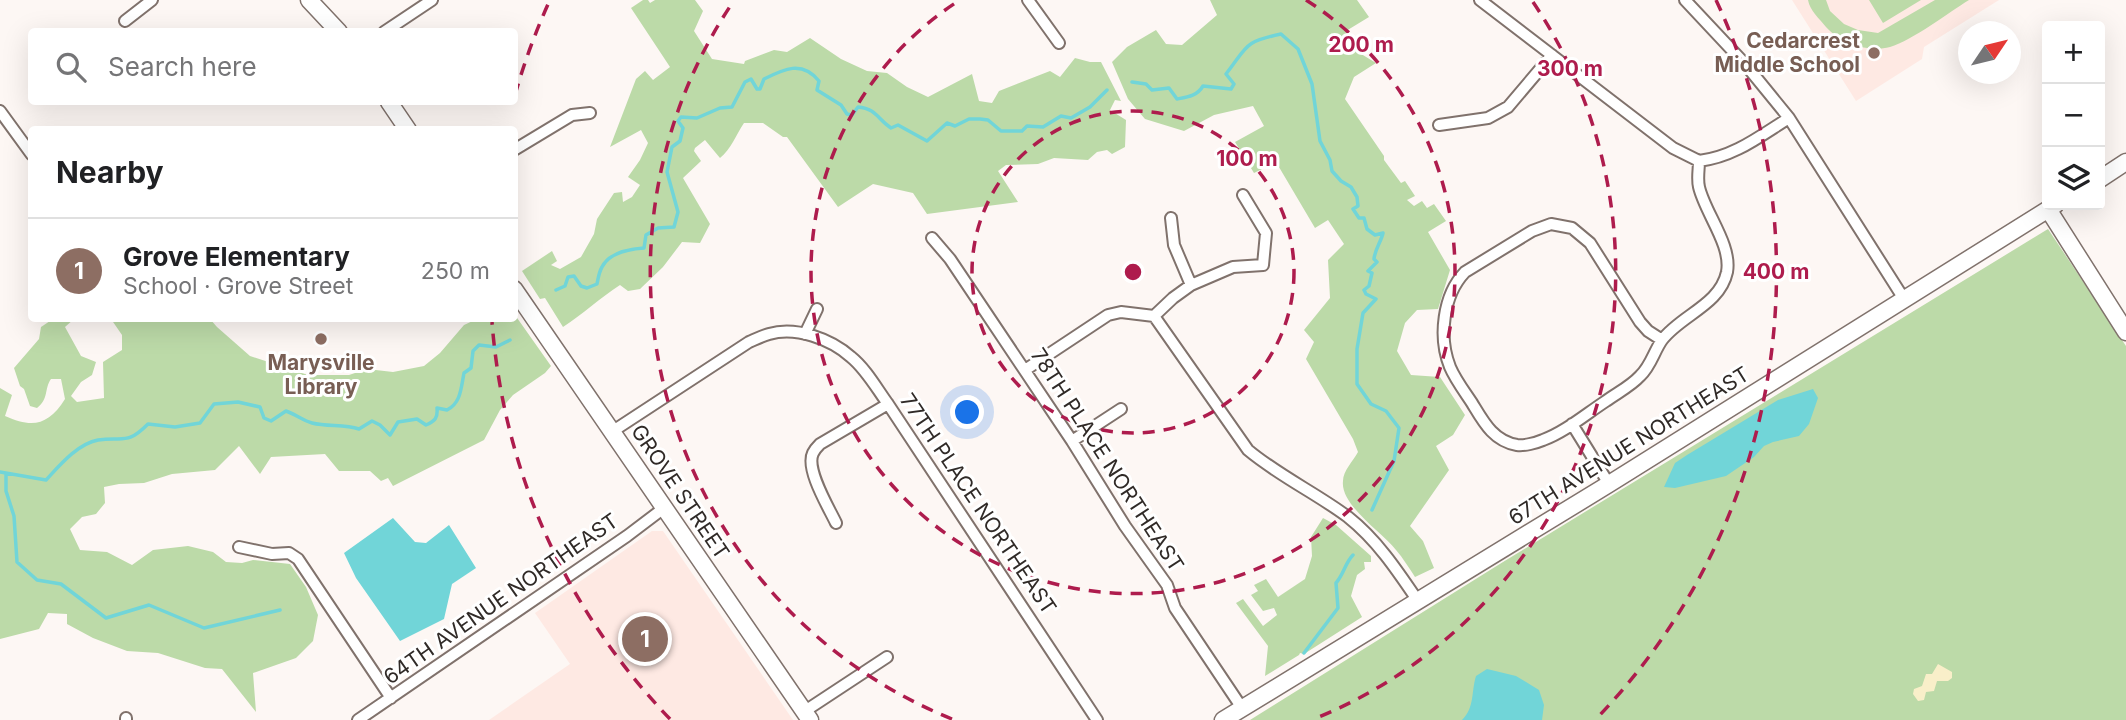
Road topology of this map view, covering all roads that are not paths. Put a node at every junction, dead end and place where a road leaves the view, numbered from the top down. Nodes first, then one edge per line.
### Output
1 (152, 0) edge
2 (309, 0) edge
3 (432, 0) edge
4 (1028, 0) edge
5 (1480, 0) edge
6 (1685, 0) edge
7 (125, 21) dead end
8 (334, 28) edge
9 (390, 28) edge
10 (1059, 43) dead end
11 (1552, 55) junction
12 (391, 105) edge
13 (0, 111) edge
14 (590, 113) dead end
15 (1789, 118) junction
16 (1439, 125) dead end
17 (405, 126) edge
18 (518, 148) edge
19 (28, 150) edge
20 (1699, 160) junction
21 (2126, 162) edge
22 (2105, 175) edge
23 (1244, 195) dead end
24 (2047, 210) edge
25 (2054, 210) edge
26 (1171, 218) dead end
27 (932, 238) dead end
28 (1191, 285) junction
29 (518, 295) edge
30 (1904, 299) junction
31 (817, 309) dead end
32 (1154, 316) junction
33 (2126, 332) edge
34 (805, 334) junction
35 (1662, 340) junction
36 (1025, 370) junction
37 (888, 404) junction
38 (1121, 409) dead end
39 (1572, 424) junction
40 (613, 431) junction
41 (1073, 441) junction
42 (1609, 484) junction
43 (664, 508) junction
44 (836, 523) dead end
45 (239, 547) dead end
46 (1418, 601) junction
47 (887, 657) dead end
48 (391, 698) junction
49 (1242, 708) junction
50 (808, 716) edge
51 (358, 720) edge
52 (1097, 720) edge
53 (1223, 720) edge

1 - 7 street
2 - 8 main road
3 - 9 street
4 - 10 street
5 - 11 street
6 - 15 street
11 - 16 street
11 - 20 street
12 - 17 main road
13 - 19 street
14 - 18 street
15 - 20 street
15 - 30 street
20 - 35 street
21 - 22 main road
23 - 28 street
24 - 30 main road, 67TH AVENUE NORTHEAST
25 - 33 main road
26 - 28 street
27 - 36 street, 78TH PLACE NORTHEAST
28 - 32 street
29 - 40 main road, GROVE STREET
30 - 42 main road, 67TH AVENUE NORTHEAST
31 - 34 street
32 - 36 street
32 - 46 street
34 - 37 street, 77TH PLACE NORTHEAST
34 - 40 street
35 - 39 street
35 - 39 street
36 - 41 street, 78TH PLACE NORTHEAST
37 - 44 street
37 - 52 street, 77TH PLACE NORTHEAST
38 - 41 street
39 - 42 street
40 - 43 main road, GROVE STREET
41 - 49 street, 78TH PLACE NORTHEAST
42 - 46 main road, 67TH AVENUE NORTHEAST
43 - 48 street, 64TH AVENUE NORTHEAST
43 - 50 main road, GROVE STREET
45 - 48 street
46 - 49 main road, 67TH AVENUE NORTHEAST
47 - 50 street
48 - 51 street, 64TH AVENUE NORTHEAST
49 - 53 main road, 67TH AVENUE NORTHEAST

